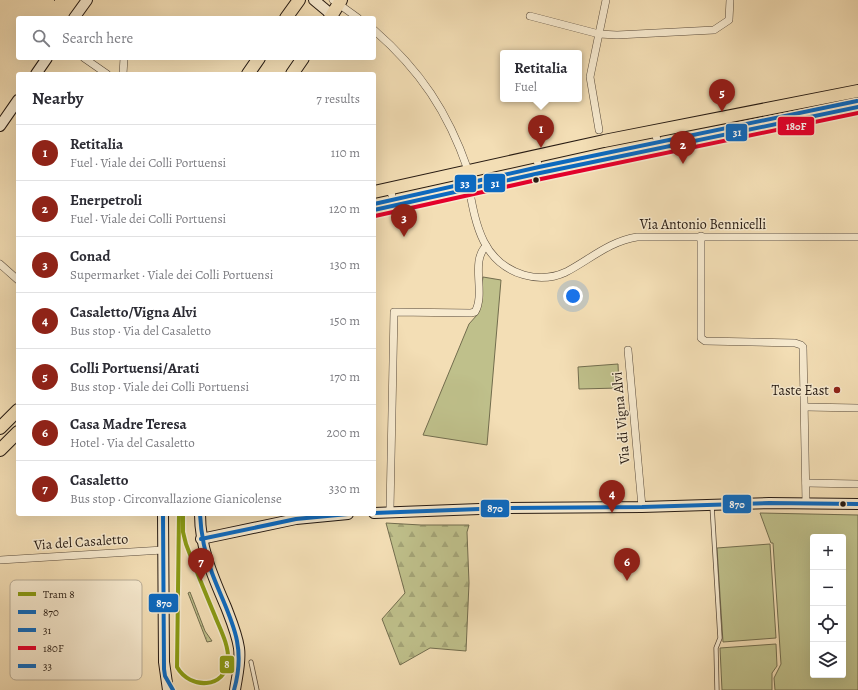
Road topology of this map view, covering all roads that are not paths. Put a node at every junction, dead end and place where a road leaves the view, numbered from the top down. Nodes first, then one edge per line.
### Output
1 (87, 0) edge
2 (299, 0) edge
3 (314, 0) edge
4 (606, 0) edge
5 (730, 0) edge
6 (335, 7) edge
7 (75, 16) edge
8 (287, 16) edge
9 (354, 16) edge
10 (530, 16) dead end
11 (376, 32) edge
12 (599, 34) junction
13 (46, 60) edge
14 (87, 60) edge
15 (124, 60) edge
16 (258, 60) edge
17 (302, 60) edge
18 (37, 72) edge
19 (104, 72) edge
20 (124, 72) edge
21 (249, 72) edge
22 (293, 72) edge
23 (858, 91) edge
24 (16, 103) edge
25 (858, 107) edge
26 (736, 115) junction
27 (0, 126) edge
28 (599, 130) dead end
29 (655, 131) junction
30 (740, 132) junction
31 (659, 149) junction
32 (536, 156) junction
33 (468, 170) junction
34 (540, 173) junction
35 (390, 188) junction
36 (469, 188) junction
37 (376, 192) edge
38 (394, 204) junction
39 (376, 209) edge
40 (701, 236) junction
41 (858, 237) edge
42 (486, 246) junction
43 (0, 264) edge
44 (16, 278) edge
45 (628, 350) dead end
46 (805, 408) junction
47 (858, 408) edge
48 (16, 412) edge
49 (0, 428) edge
50 (16, 434) edge
51 (0, 450) edge
52 (806, 483) junction
53 (858, 484) edge
54 (806, 504) junction
55 (858, 504) edge
56 (712, 505) junction
57 (642, 507) junction
58 (390, 509) dead end
59 (376, 513) edge
60 (163, 516) edge
61 (200, 516) edge
62 (327, 516) edge
63 (201, 538) junction
64 (163, 550) junction
65 (0, 560) edge
66 (251, 662) dead end
67 (165, 676) junction
68 (168, 690) edge
69 (173, 690) edge
70 (234, 690) edge
71 (257, 690) edge
72 (717, 690) edge

1 - 7 street
2 - 8 main road
3 - 6 street
4 - 12 street
5 - 12 street
6 - 9 street
10 - 12 street
11 - 33 street
12 - 28 street
13 - 18 street
14 - 19 street
15 - 20 street
16 - 21 main road
17 - 22 main road
23 - 26 main road
24 - 27 street
25 - 30 main road
26 - 29 main road
26 - 30 street
29 - 31 street
29 - 32 main road
30 - 31 main road
31 - 34 main road
32 - 33 main road
32 - 34 street
33 - 35 main road
34 - 36 main road
35 - 37 main road
35 - 38 street
36 - 38 main road
36 - 42 street, Via Antonio Bennicelli
38 - 39 main road
40 - 41 street, Via Antonio Bennicelli
40 - 42 street, Via Antonio Bennicelli
40 - 46 street
42 - 58 street
43 - 44 street
45 - 57 street, Via di Vigna Alvi
46 - 47 street
46 - 52 street
48 - 49 main road
50 - 51 main road
52 - 53 street
52 - 54 street
54 - 55 street
54 - 56 street
56 - 57 street
56 - 72 lane
57 - 59 street
60 - 64 street
61 - 63 street
62 - 63 street
63 - 70 street
64 - 65 street, Via del Casaletto
64 - 67 street
66 - 71 lane
67 - 68 street
67 - 69 street

